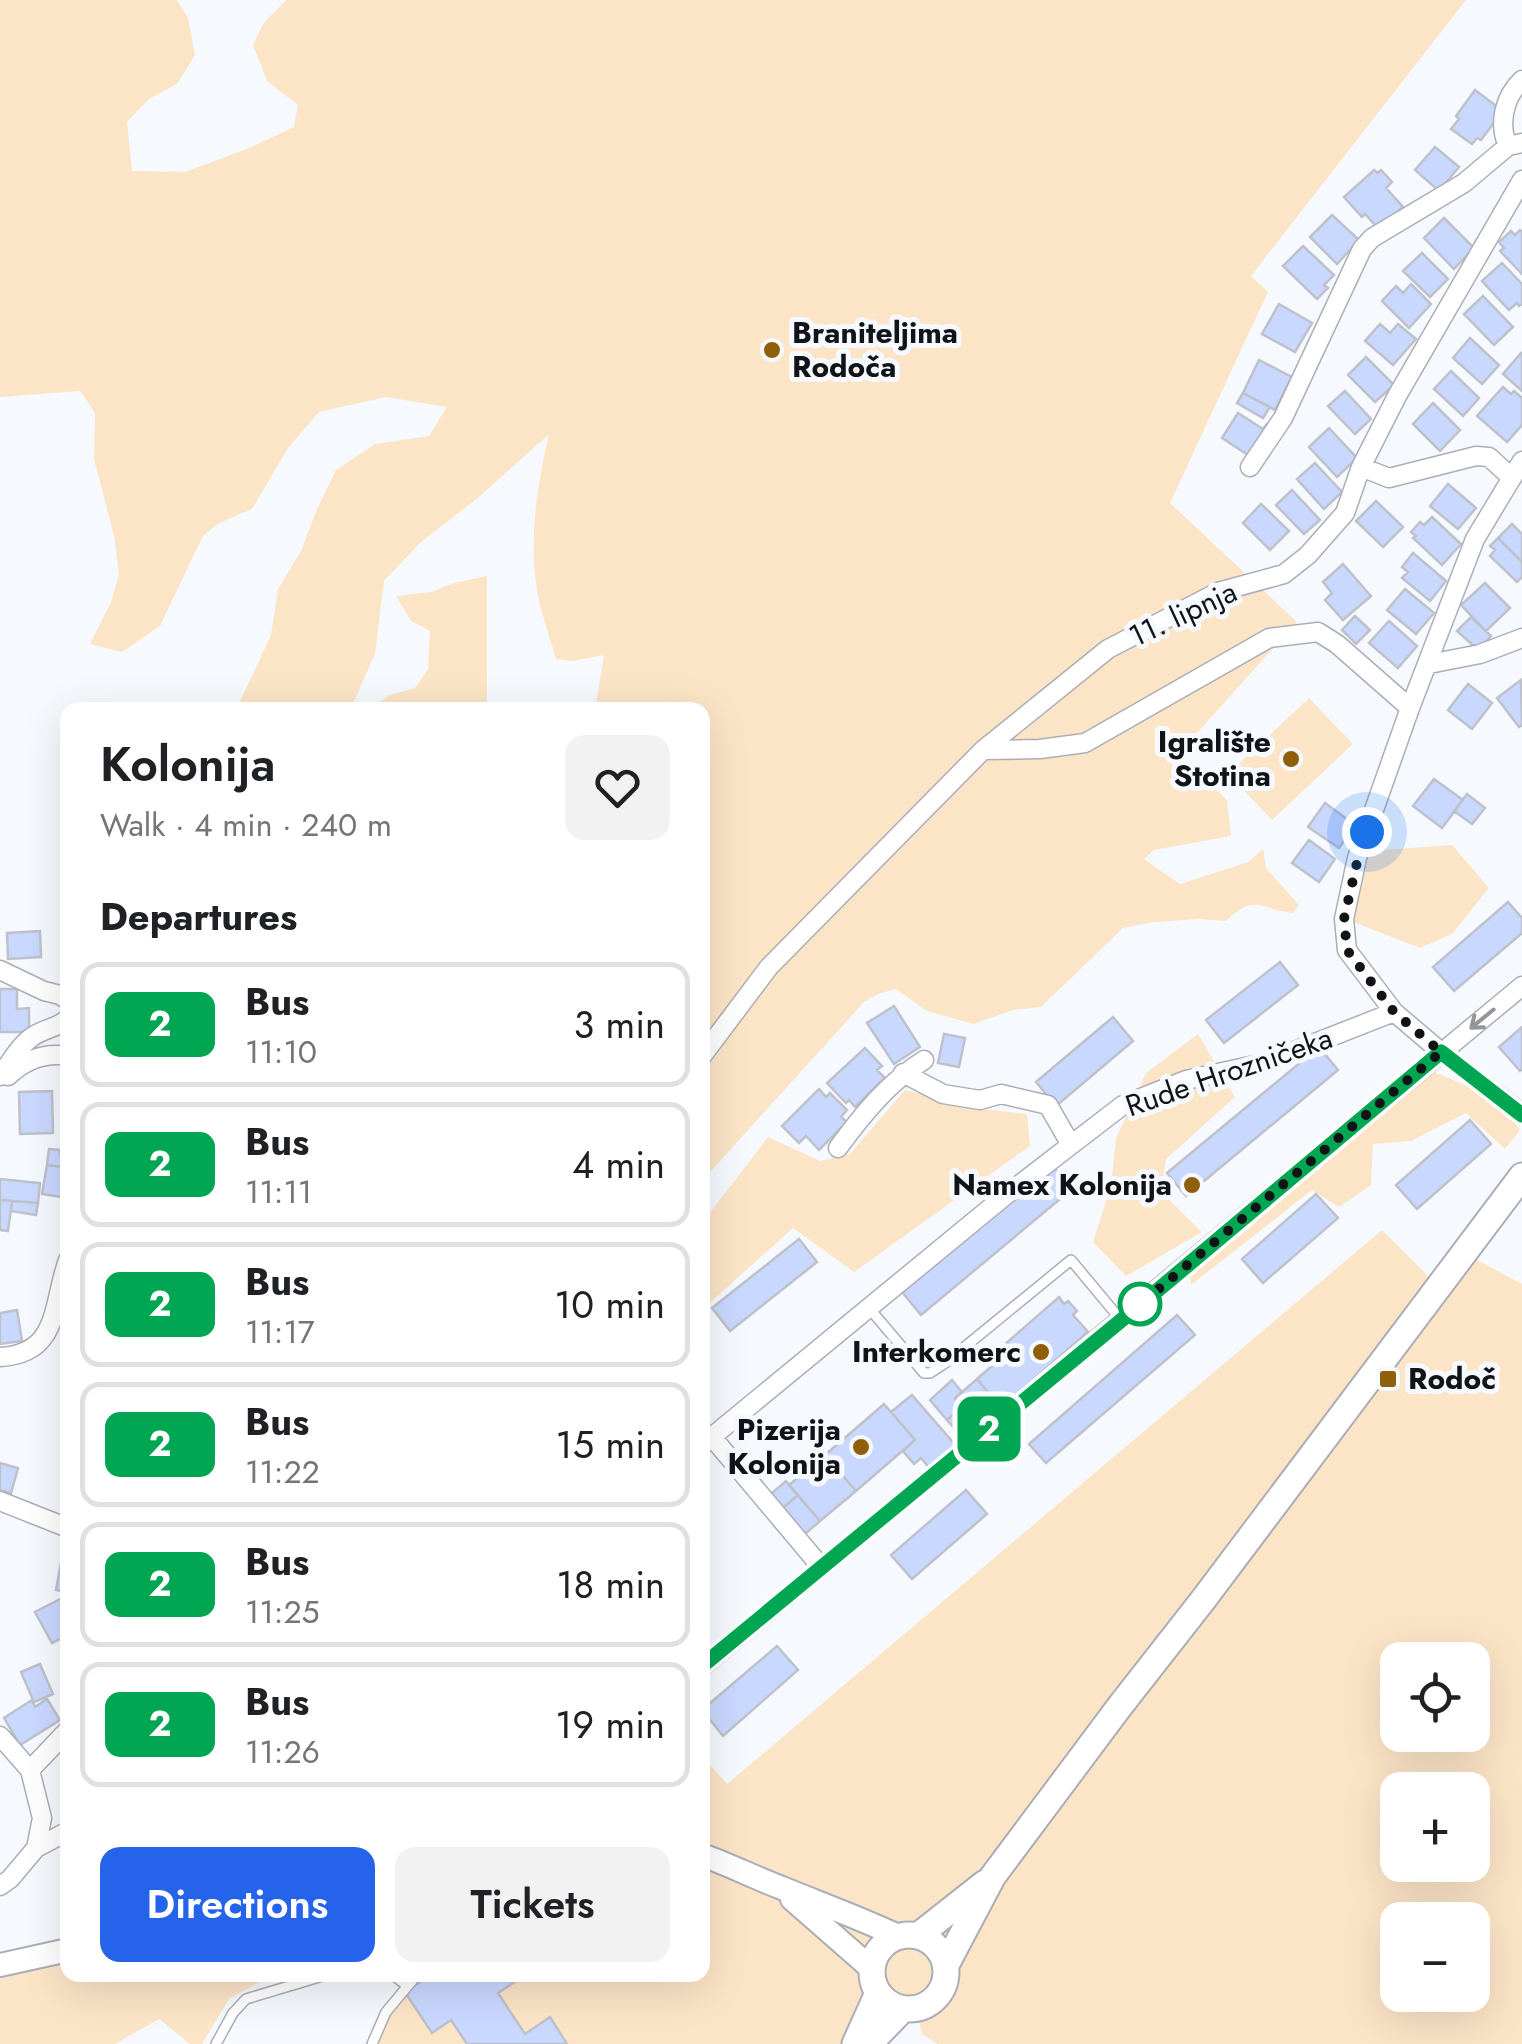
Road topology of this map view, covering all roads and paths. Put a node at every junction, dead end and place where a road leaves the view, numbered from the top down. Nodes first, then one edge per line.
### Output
1 (1522, 80) edge
2 (1515, 144) edge
3 (1522, 180) edge
4 (1522, 460) edge
5 (1250, 467) dead end
6 (1361, 467) junction
7 (1512, 478) junction
8 (1522, 638) edge
9 (1429, 664) junction
10 (1410, 708) junction
11 (983, 750) junction
12 (0, 970) edge
13 (1522, 986) edge
14 (60, 994) edge
15 (1394, 1012) junction
16 (60, 1024) edge
17 (710, 1045) edge
18 (1441, 1052) junction
19 (60, 1055) edge
20 (924, 1060) dead end
21 (903, 1073) junction
22 (0, 1079) edge
23 (1522, 1114) edge
24 (1072, 1144) junction
25 (838, 1148) dead end
26 (1522, 1176) edge
27 (60, 1288) edge
28 (869, 1308) junction
29 (1121, 1320) junction
30 (0, 1357) edge
31 (710, 1439) edge
32 (710, 1444) edge
33 (0, 1501) edge
34 (60, 1523) edge
35 (822, 1568) junction
36 (710, 1659) edge
37 (0, 1736) edge
38 (60, 1738) edge
39 (30, 1770) junction
40 (60, 1835) edge
41 (36, 1848) junction
42 (710, 1858) edge
43 (993, 1876) junction
44 (0, 1886) edge
45 (778, 1887) junction
46 (908, 1936) junction
47 (60, 1952) edge
48 (0, 1965) edge
49 (946, 1965) junction
50 (875, 1981) junction
51 (303, 1982) edge
52 (402, 1982) edge
53 (409, 1982) edge
54 (406, 1985) junction
55 (903, 2008) junction
56 (216, 2044) edge
57 (372, 2044) edge
58 (854, 2044) edge
59 (869, 2044) edge

1 - 2 street
2 - 5 street
3 - 6 street, 11. lipnja
4 - 7 street
6 - 7 street
6 - 11 street, 11. lipnja
7 - 9 street
8 - 9 street
9 - 10 street
10 - 11 street, 11. lipnja
10 - 15 street
11 - 17 street, 11. lipnja
12 - 14 street
13 -> 18 street
15 - 18 street
15 - 24 street, Rude Hrozničeka
16 - 22 street
18 - 23 street
18 - 29 street
19 - 22 street
20 - 21 street
21 - 24 street
21 - 25 street
24 - 28 street, Rude Hrozničeka
26 - 43 main road
27 - 30 street
28 - 29 lane
28 - 31 street, Rude Hrozničeka
29 - 35 street
32 - 35 street, Rude Hrozničeka
33 - 34 street
35 - 36 street
37 - 39 street
38 - 39 street
39 - 41 street
40 - 41 street
41 - 44 street
42 - 45 street
43 - 46 main road
43 - 49 main road
45 - 46 street
45 - 50 street
46 - 49 main road
46 - 50 main road
47 - 48 street
49 - 55 main road
50 - 55 main road
50 - 58 main road
51 - 56 lane
52 - 54 lane
53 - 54 lane
54 - 57 lane
55 - 59 main road

